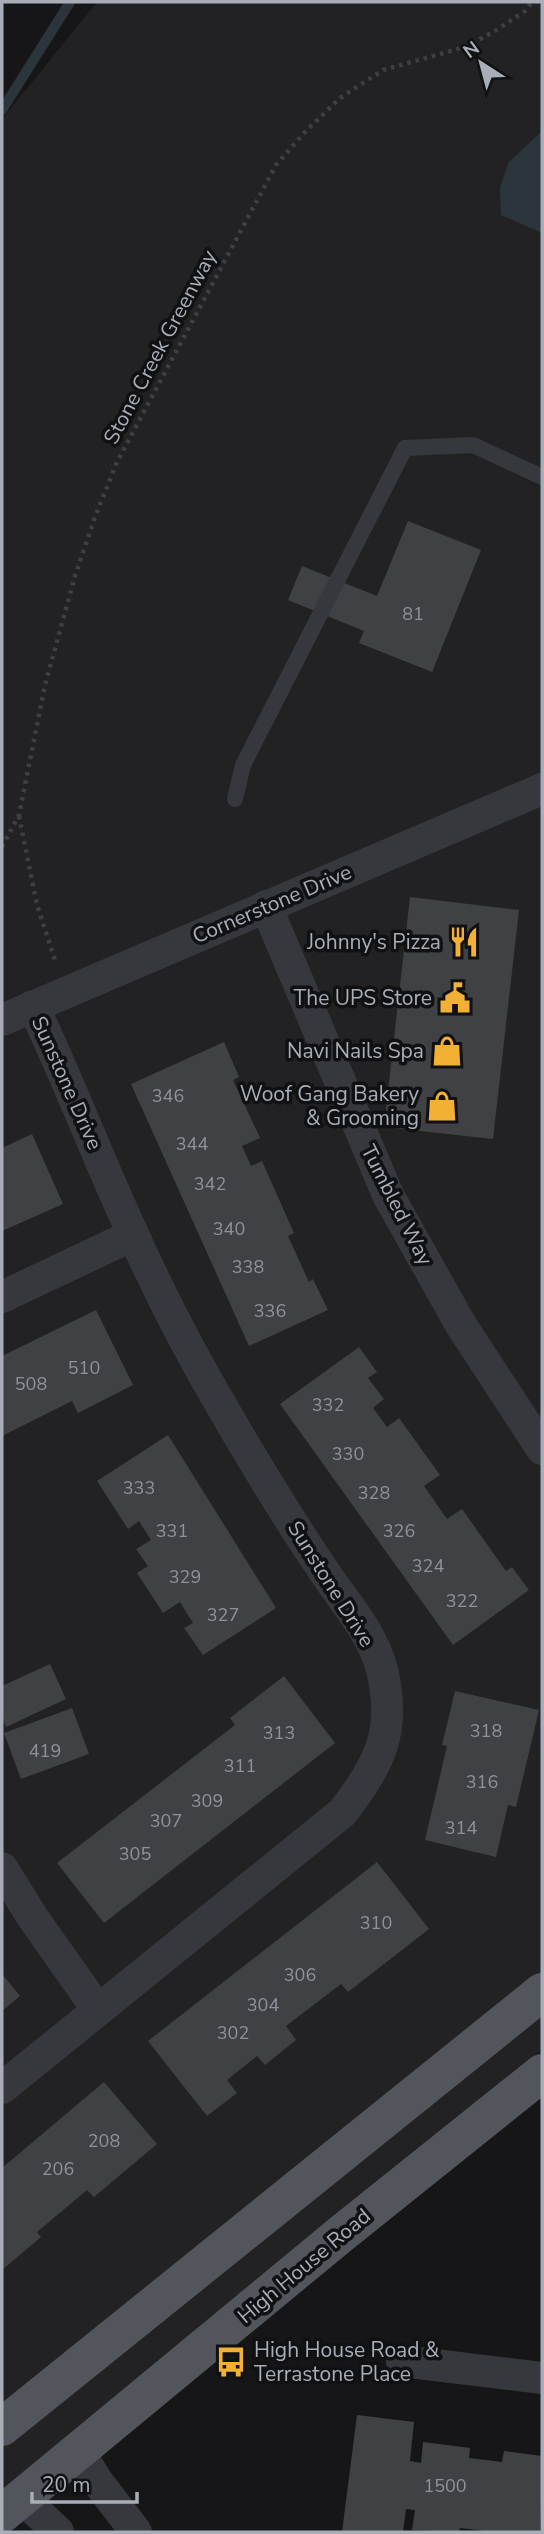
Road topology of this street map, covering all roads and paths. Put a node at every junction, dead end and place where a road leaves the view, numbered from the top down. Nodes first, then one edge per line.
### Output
1 (532, 2) edge
2 (542, 477) edge
3 (542, 789) edge
4 (235, 799) dead end
5 (19, 815) junction
6 (2, 847) edge
7 (266, 906) junction
8 (58, 969) dead end
9 (33, 1006) junction
10 (2, 1020) edge
11 (133, 1235) junction
12 (2, 1297) edge
13 (542, 1449) edge
14 (2, 1868) edge
15 (542, 1992) edge
16 (98, 2010) junction
17 (542, 2073) edge
18 (2, 2088) edge
19 (402, 2361) dead end
20 (542, 2378) edge
21 (4, 2420) edge
22 (79, 2452) junction
23 (12, 2506) edge
24 (58, 2532) edge
25 (136, 2532) edge

1 - 5 path, Stone Creek Greenway
2 - 4 lane
3 - 7 street, Cornerstone Drive
5 - 6 path, Stone Creek Greenway
5 - 8 path
7 - 9 street, Cornerstone Drive
7 - 13 street, Tumbled Way
9 - 10 street, Cornerstone Drive
9 - 11 street, Sunstone Drive
11 - 12 street
11 - 16 street, Sunstone Drive
14 - 16 street
15 - 21 main road
16 - 18 street, Sunstone Drive
17 - 22 main road, High House Road
19 - 20 street
22 - 23 main road, High House Road
22 - 25 street
23 - 24 street

